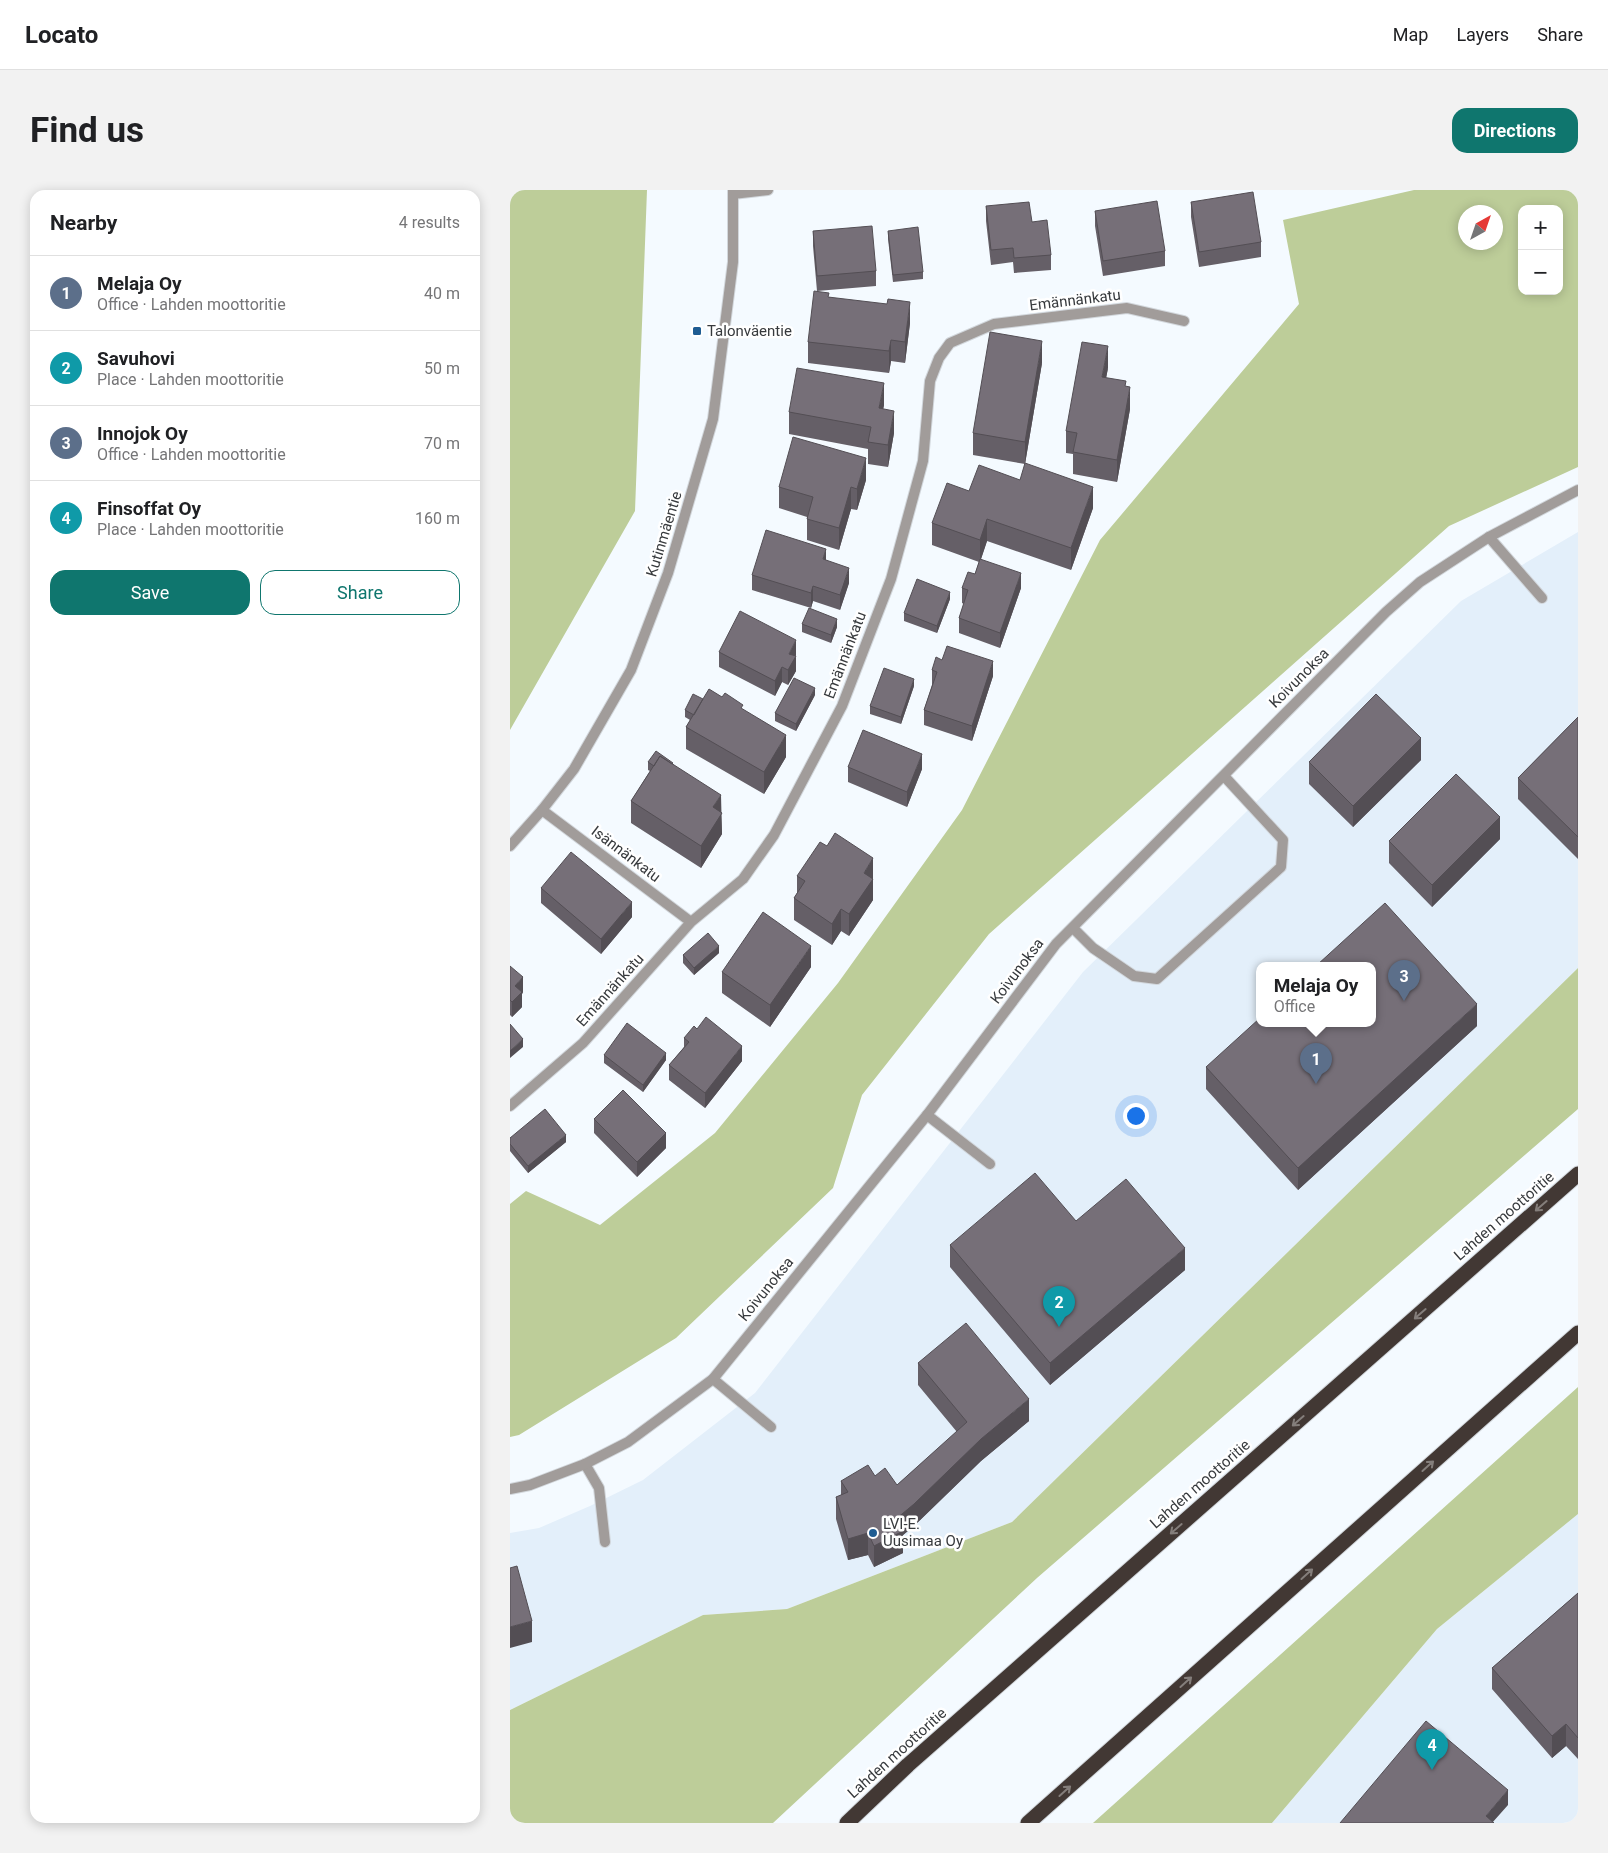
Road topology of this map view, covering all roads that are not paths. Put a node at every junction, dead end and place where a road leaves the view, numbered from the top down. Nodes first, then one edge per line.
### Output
1 (768, 190) edge
2 (733, 192) edge
3 (1184, 321) dead end
4 (1578, 490) edge
5 (1489, 536) junction
6 (1542, 598) dead end
7 (1224, 776) junction
8 (542, 810) junction
9 (510, 846) edge
10 (691, 922) junction
11 (1073, 928) junction
12 (510, 1106) edge
13 (928, 1114) junction
14 (990, 1164) dead end
15 (1578, 1174) edge
16 (1578, 1333) edge
17 (712, 1379) junction
18 (771, 1427) dead end
19 (585, 1464) junction
20 (510, 1489) edge
21 (605, 1542) dead end
22 (847, 1823) edge
23 (1028, 1823) edge

1 - 2 street
2 - 8 street, Kutinmäentie
3 - 10 street, Emännänkatu
4 - 5 street, Koivunoksa
5 - 6 street
5 - 7 street, Koivunoksa
7 - 11 street, Koivunoksa
7 - 11 street
8 - 9 street, Kutinmäentie
8 - 10 street, Isännänkatu
10 - 12 street, Emännänkatu
11 - 13 street, Koivunoksa
13 - 14 street
13 - 17 street, Koivunoksa
15 -> 22 highway, Lahden moottoritie
23 -> 16 highway
17 - 18 street
17 - 19 street, Koivunoksa
19 - 20 street, Koivunoksa
19 - 21 street

